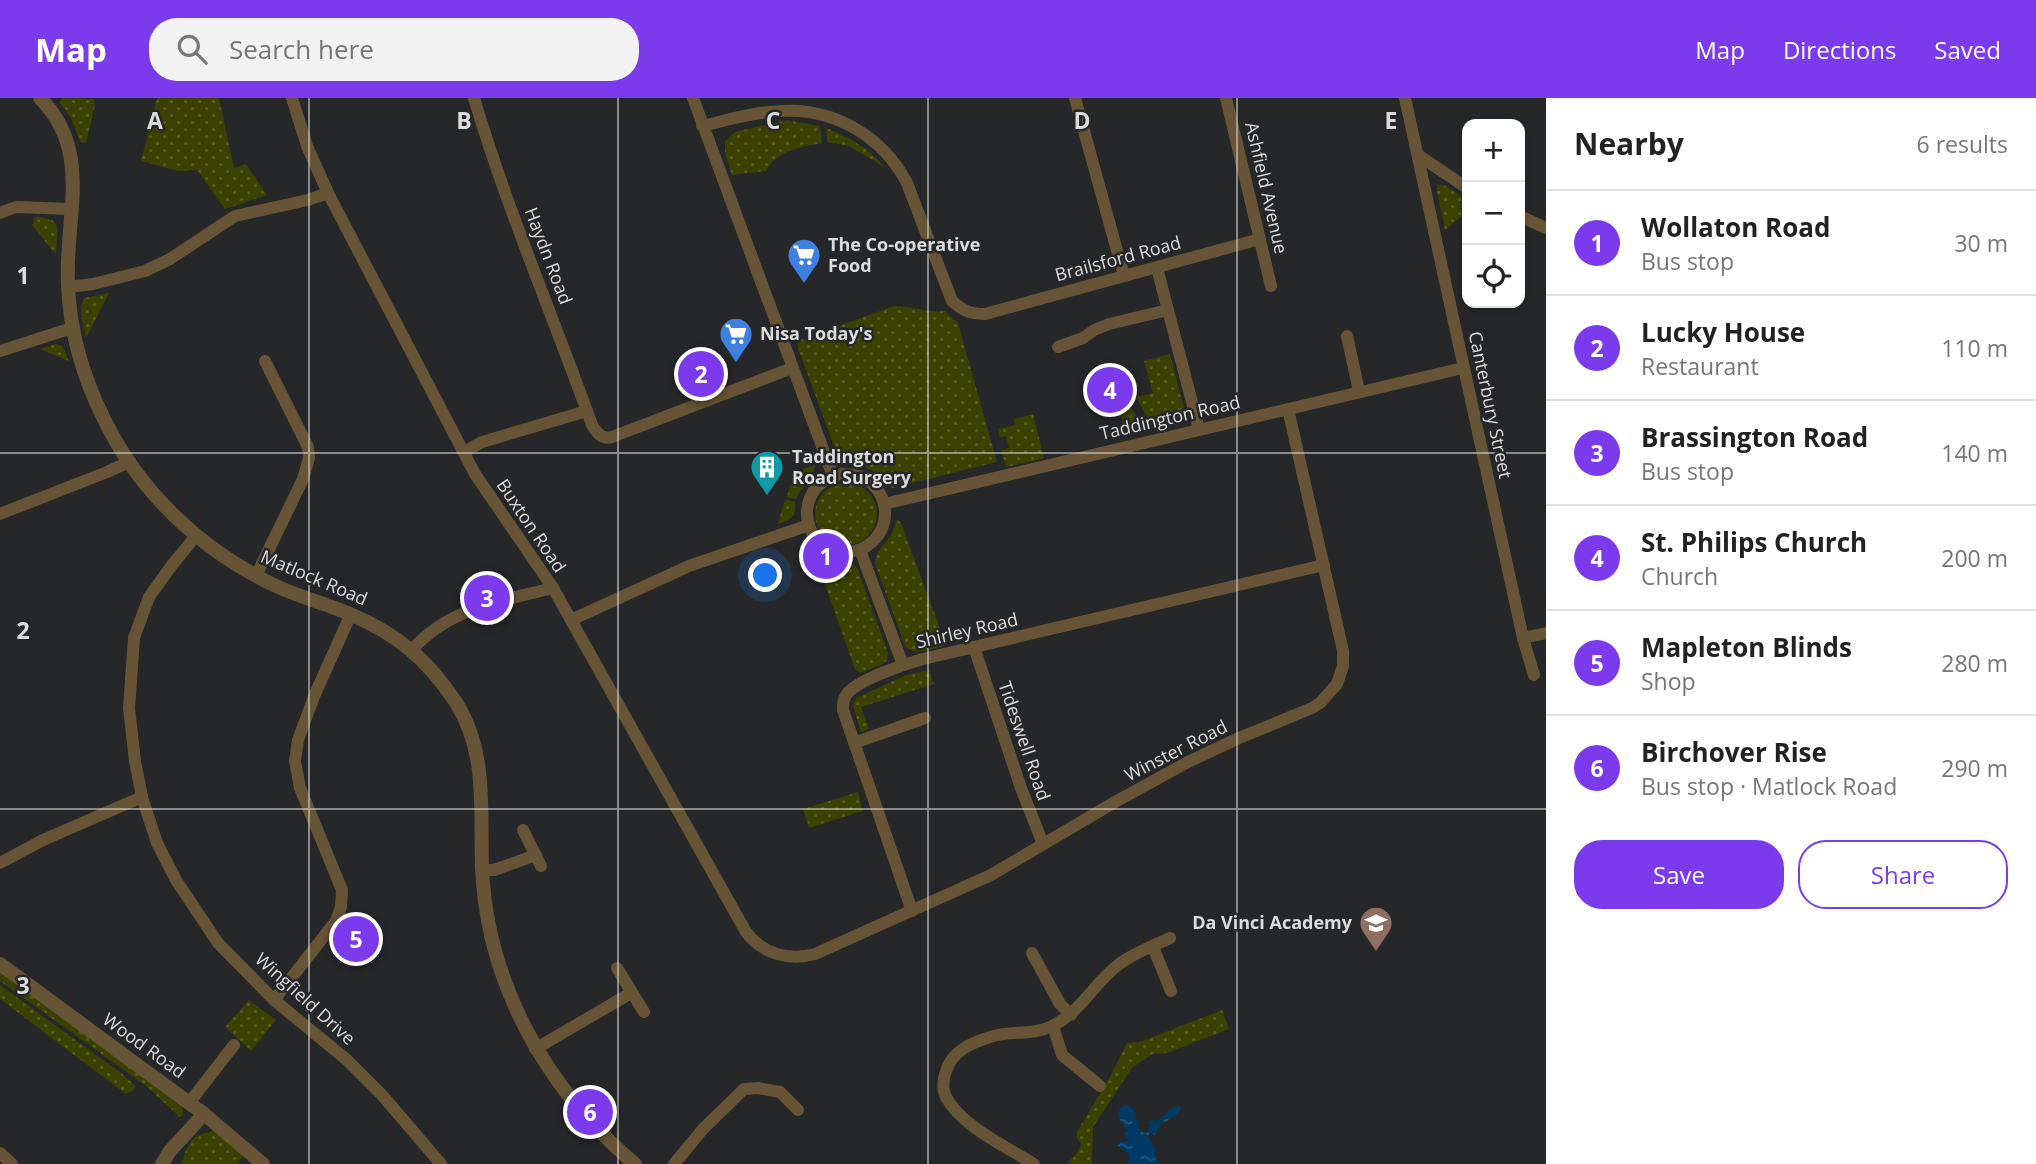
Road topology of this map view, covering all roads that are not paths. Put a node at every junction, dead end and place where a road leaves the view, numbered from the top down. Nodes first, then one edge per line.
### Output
1 (40, 98) edge
2 (292, 98) edge
3 (474, 98) edge
4 (693, 98) edge
5 (1075, 98) edge
6 (1226, 98) edge
7 (1405, 98) edge
8 (702, 126) junction
9 (1418, 155) junction
10 (1462, 185) edge
11 (328, 193) junction
12 (0, 207) edge
13 (16, 207) junction
14 (71, 209) junction
15 (0, 213) edge
16 (1525, 218) edge
17 (1546, 228) edge
18 (1260, 239) junction
19 (1157, 268) junction
20 (1124, 276) junction
21 (1270, 286) dead end
22 (68, 287) junction
23 (1168, 310) junction
24 (72, 328) junction
25 (1347, 336) dead end
26 (1058, 347) dead end
27 (0, 351) edge
28 (265, 361) dead end
29 (792, 368) junction
30 (1463, 368) junction
31 (1359, 391) junction
32 (1288, 409) junction
33 (587, 411) junction
34 (1199, 429) junction
35 (464, 452) junction
36 (129, 462) junction
37 (833, 476) junction
38 (884, 504) junction
39 (0, 514) edge
40 (809, 525) junction
41 (196, 537) junction
42 (860, 550) junction
43 (1324, 565) junction
44 (256, 576) junction
45 (553, 588) junction
46 (351, 614) junction
47 (571, 620) junction
48 (1546, 634) edge
49 (1523, 638) junction
50 (974, 648) junction
51 (412, 650) junction
52 (903, 665) junction
53 (1534, 675) dead end
54 (925, 718) dead end
55 (853, 743) junction
56 (142, 797) junction
57 (523, 830) dead end
58 (1043, 844) junction
59 (0, 863) edge
60 (482, 870) junction
61 (912, 911) junction
62 (1171, 939) dead end
63 (1153, 947) junction
64 (773, 953) joint
65 (1032, 953) dead end
66 (0, 964) edge
67 (617, 968) dead end
68 (1171, 991) dead end
69 (631, 993) junction
70 (274, 1000) junction
71 (643, 1012) dead end
72 (1071, 1015) junction
73 (1053, 1026) junction
74 (234, 1045) dead end
75 (535, 1049) junction
76 (1100, 1086) dead end
77 (189, 1103) junction
78 (798, 1110) dead end
79 (204, 1114) junction
80 (0, 1153) edge
81 (12, 1164) edge
82 (162, 1164) edge
83 (263, 1164) edge
84 (440, 1164) edge
85 (635, 1164) edge
86 (674, 1164) edge
87 (1034, 1164) edge

1 - 14 street, Matlock Road
2 - 11 street, Buxton Road
3 - 33 street, Haydn Road
4 - 8 street
5 - 20 street
6 - 18 street, Ashfield Avenue
7 - 9 street, Canterbury Street
8 - 20 street, Brailsford Road
8 - 29 street
9 - 10 street
9 - 30 street, Canterbury Street
11 - 22 street
11 - 35 street, Buxton Road
12 - 13 street
13 - 14 street
13 - 15 street
14 - 22 street, Matlock Road
16 - 17 street
18 - 19 street, Brailsford Road
18 - 21 street, Ashfield Avenue
19 - 20 street, Brailsford Road
19 - 23 street
22 - 24 street, Matlock Road
23 - 26 street
23 - 34 street
24 - 27 street
24 - 36 street, Matlock Road
25 - 31 street
28 - 44 street
29 - 33 street, Haydn Road
29 - 37 street
30 - 31 street, Taddington Road
30 - 49 street, Canterbury Street
31 - 32 street, Taddington Road
32 - 34 street, Taddington Road
32 - 43 street, Winster Road
33 - 35 street
34 - 38 street, Taddington Road
35 - 45 street, Buxton Road
36 - 39 street
36 - 41 street, Matlock Road
37 - 38 street
37 - 40 street
38 - 42 street
40 - 42 street
40 - 47 street
41 - 44 street, Matlock Road
41 - 56 street, Wingfield Drive
42 - 52 street
43 - 50 street, Shirley Road
43 - 58 street, Winster Road
44 - 46 street, Matlock Road
45 - 47 street, Buxton Road
45 - 51 street
46 - 51 street, Matlock Road
46 - 70 street
47 - 64 street, Buxton Road
48 - 49 street
49 - 53 street, Canterbury Street
50 - 52 street, Shirley Road
50 - 58 street, Tideswell Road
51 - 60 street, Matlock Road
52 - 55 street, Shirley Road
54 - 55 street
55 - 61 street, Shirley Road
56 - 59 street
56 - 70 street, Wingfield Drive
57 - 60 street
58 - 61 street, Winster Road
60 - 75 street, Matlock Road
61 - 64 street, Winster Road
62 - 63 street
63 - 68 street
63 - 72 street
65 - 72 street
66 - 77 street, Wood Road
67 - 69 street
69 - 71 street
69 - 75 street
70 - 84 street, Wingfield Drive
72 - 73 street
73 - 76 street
73 - 87 street
74 - 77 street
75 - 85 street, Matlock Road
77 - 79 street, Wood Road
78 - 86 street
79 - 82 street
79 - 83 street, Wood Road
80 - 81 street

